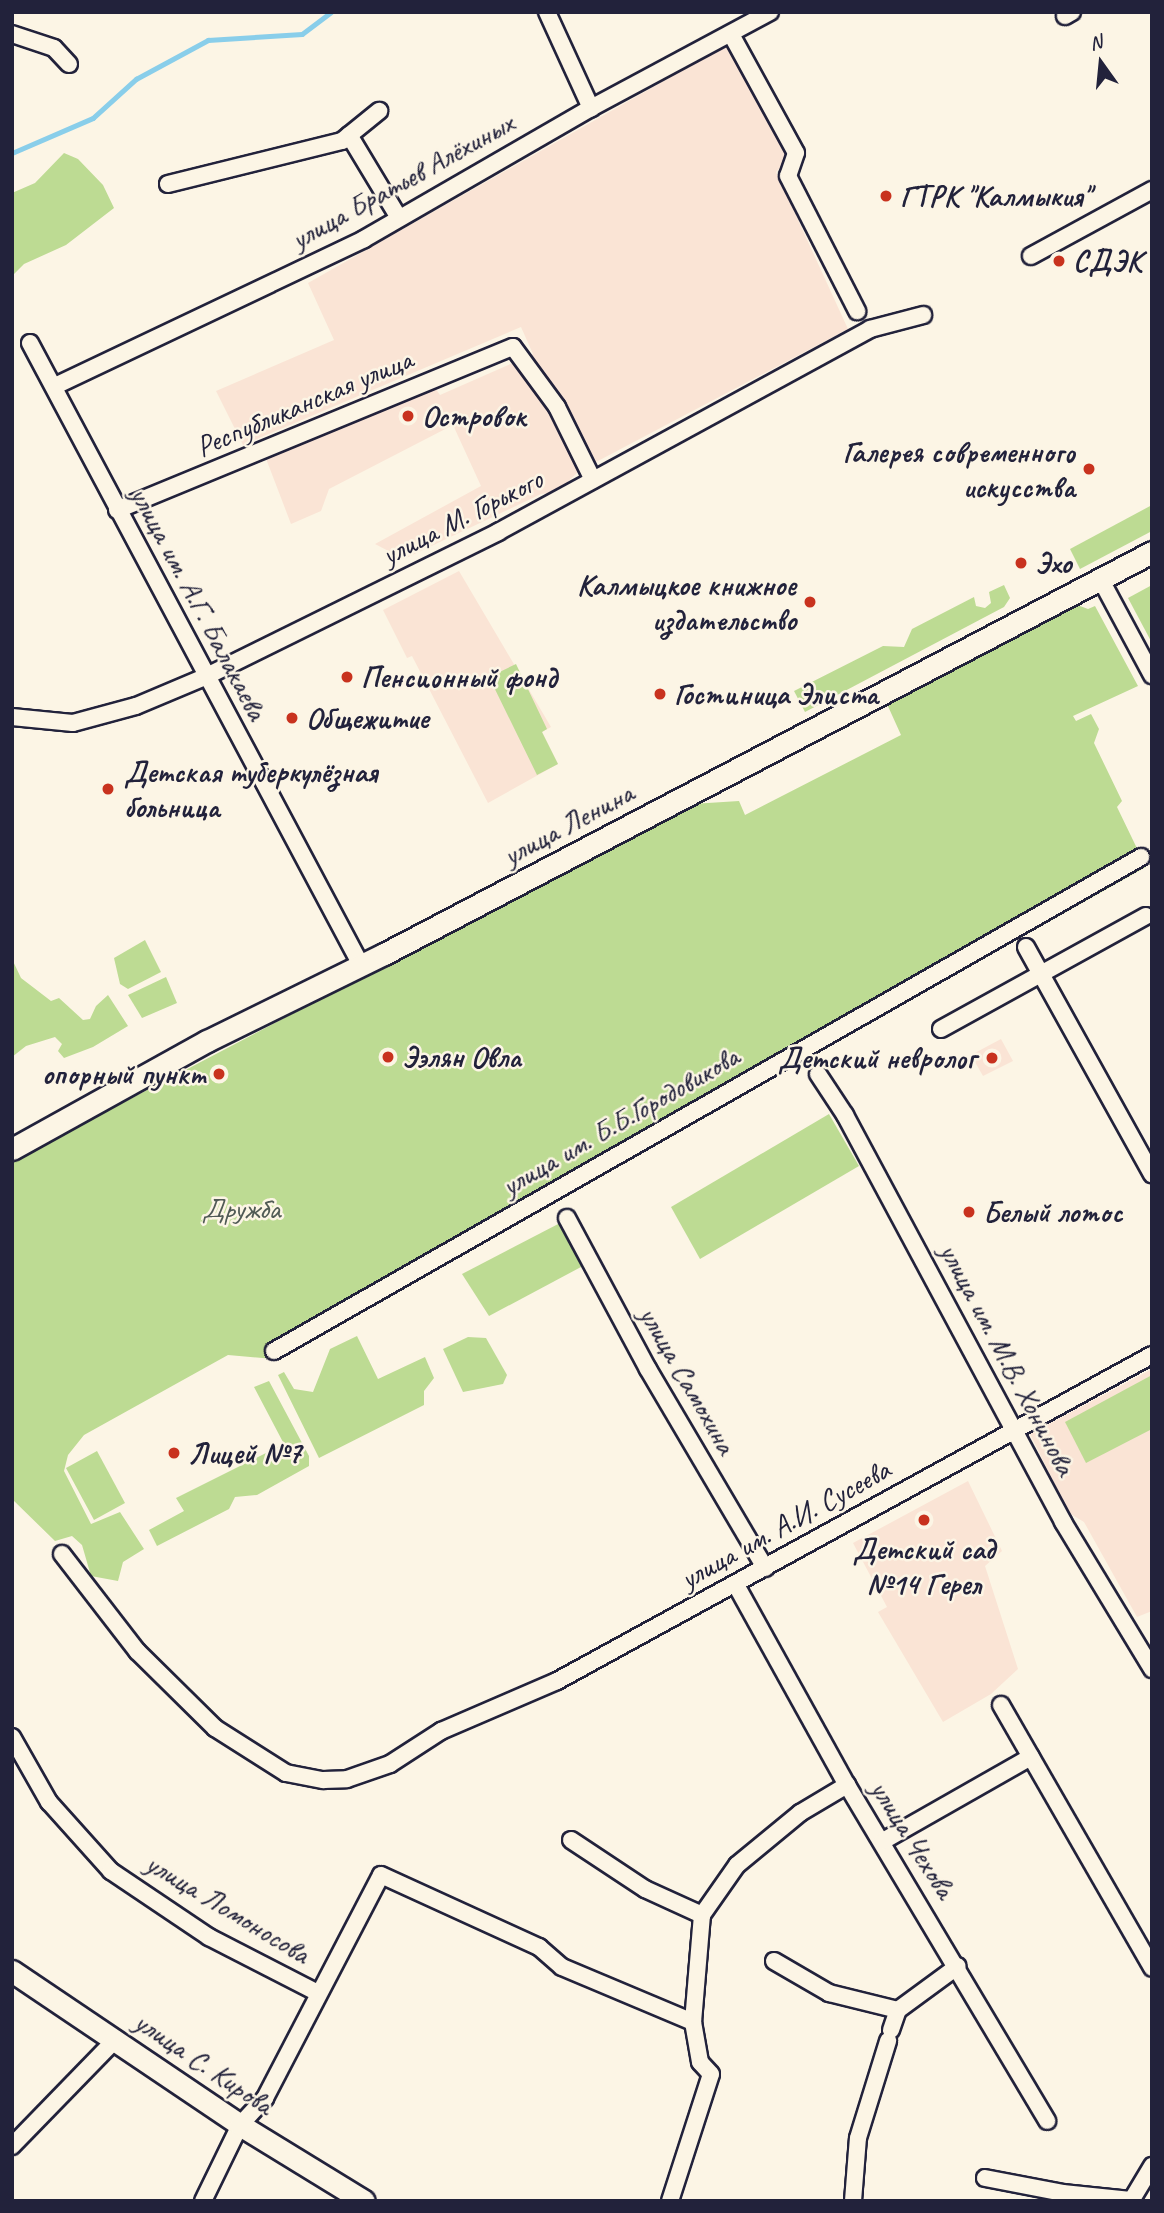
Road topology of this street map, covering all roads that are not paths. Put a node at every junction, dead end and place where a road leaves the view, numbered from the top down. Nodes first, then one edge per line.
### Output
1 (547, 12) edge
2 (770, 12) edge
3 (12, 34) edge
4 (732, 36) junction
5 (69, 64) dead end
6 (591, 108) junction
7 (379, 111) dead end
8 (349, 135) junction
9 (169, 184) dead end
10 (1152, 190) edge
11 (399, 218) junction
12 (1031, 256) dead end
13 (857, 311) dead end
14 (923, 315) dead end
15 (30, 343) dead end
16 (55, 386) junction
17 (593, 480) junction
18 (117, 510) junction
19 (1152, 552) edge
20 (1101, 580) junction
21 (1152, 675) edge
22 (207, 676) junction
23 (12, 717) edge
24 (1141, 857) dead end
25 (1146, 916) dead end
26 (1026, 947) dead end
27 (360, 963) junction
28 (1041, 974) junction
29 (941, 1029) dead end
30 (818, 1074) dead end
31 (12, 1149) edge
32 (1152, 1174) edge
33 (567, 1218) dead end
34 (274, 1351) dead end
35 (1152, 1355) edge
36 (1015, 1429) junction
37 (62, 1554) dead end
38 (765, 1567) junction
39 (736, 1585) junction
40 (1152, 1669) edge
41 (1000, 1705) dead end
42 (12, 1737) edge
43 (1031, 1757) junction
44 (847, 1785) junction
45 (571, 1840) dead end
46 (883, 1841) junction
47 (702, 1914) junction
48 (774, 1961) dead end
49 (958, 1966) junction
50 (1152, 1968) edge
51 (12, 1971) edge
52 (316, 1992) junction
53 (898, 2010) junction
54 (693, 2022) junction
55 (116, 2039) junction
56 (1047, 2121) dead end
57 (240, 2125) junction
58 (12, 2146) edge
59 (1152, 2166) edge
60 (985, 2178) dead end
61 (1131, 2200) edge
62 (203, 2201) edge
63 (363, 2201) edge
64 (670, 2201) edge
65 (853, 2201) edge

1 - 6 street
2 - 4 street, улица Братьев Алёхиных
3 - 5 street
4 - 6 street, улица Братьев Алёхиных
4 - 13 street
6 - 11 street, улица Братьев Алёхиных
7 - 8 street
8 - 9 street
8 - 11 street
10 - 12 street
11 - 16 street, улица Братьев Алёхиных
14 - 17 street, улица М. Горького
15 - 16 street, улица им. А.Г. Балакаева
16 - 18 street, улица им. А.Г. Балакаева
17 - 18 street, Республиканская улица
17 - 22 street, улица М. Горького
18 - 22 street, улица им. А.Г. Балакаева
19 - 20 main road, улица Ленина
20 - 21 street
20 - 27 main road, улица Ленина
22 - 23 street, улица М. Горького
22 - 27 street, улица им. А.Г. Балакаева
24 - 34 street, улица им. Б.Б.Городовикова
25 - 28 street
26 - 28 street
27 - 31 main road, улица Ленина
28 - 29 street
28 - 32 street
30 - 36 street, улица им. М.В. Хонинова
33 - 38 street, улица Самохина
35 - 36 street, улица им. А.И. Сусеева
36 - 38 street, улица им. А.И. Сусеева
36 - 40 street, улица им. М.В. Хонинова
37 - 39 street, улица им. А.И. Сусеева
38 - 39 street, улица им. А.И. Сусеева
39 - 44 street, улица Чехова
41 - 43 street
42 - 52 street, улица Ломоносова
43 - 46 street
43 - 50 street
44 - 46 street, улица Чехова
44 - 47 street
45 - 47 street
46 - 49 street, улица Чехова
47 - 54 street
48 - 53 street
49 - 53 street
49 - 56 street, улица Чехова
51 - 55 main road, улица С. Кирова
52 - 54 street
52 - 57 street
53 - 65 street
54 - 64 street
55 - 57 main road, улица С. Кирова
55 - 58 street
57 - 62 street
57 - 63 main road, улица С. Кирова
59 - 61 street
60 - 61 street

